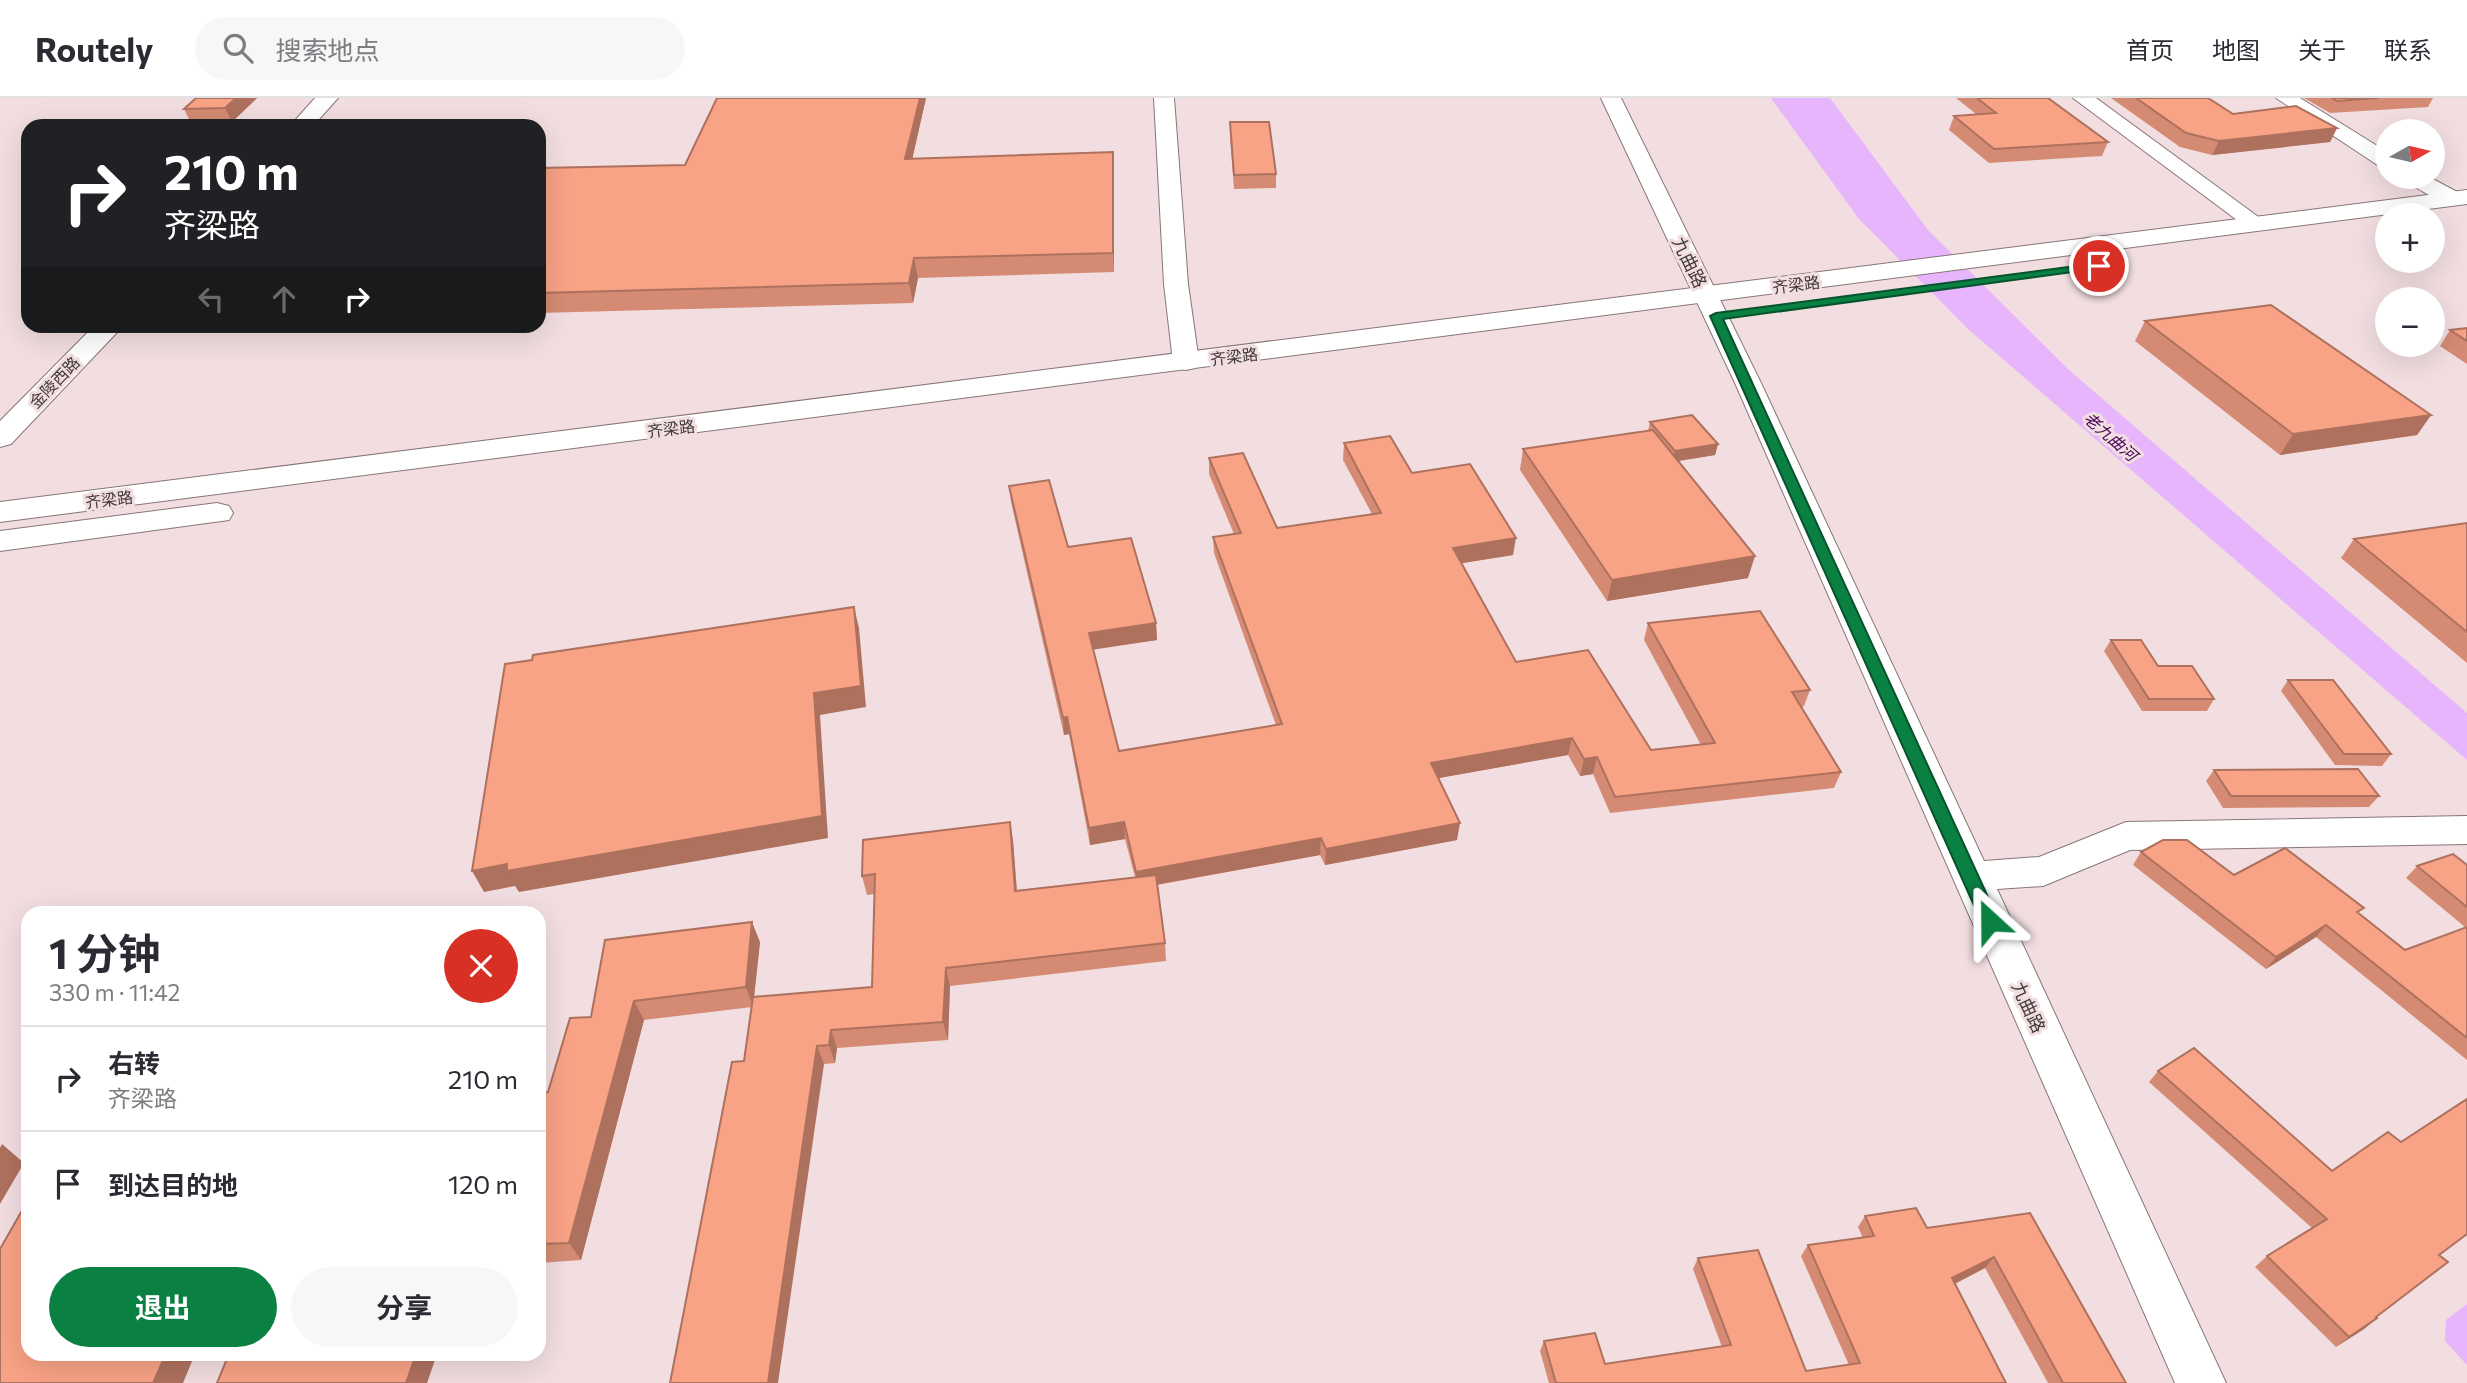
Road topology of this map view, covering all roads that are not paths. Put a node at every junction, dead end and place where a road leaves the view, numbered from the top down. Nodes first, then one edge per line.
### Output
1 (327, 98) edge
2 (1164, 98) edge
3 (1611, 98) edge
4 (2083, 98) edge
5 (2286, 98) edge
6 (307, 119) edge
7 (2375, 154) edge
8 (2434, 189) edge
9 (2463, 206) edge
10 (2445, 216) edge
11 (2257, 225) junction
12 (2375, 231) edge
13 (1904, 281) junction
14 (1711, 306) junction
15 (102, 333) edge
16 (1186, 362) junction
17 (0, 438) edge
18 (0, 512) edge
19 (0, 541) edge
20 (2467, 830) edge
21 (1970, 877) junction
22 (2201, 1383) edge

1 - 6 main road
2 - 16 street
3 - 14 street, 九曲路
4 - 11 street
5 - 7 street
8 - 9 street
9 - 10 main road
9 - 11 main road, 齐梁路
11 - 13 main road, 齐梁路
12 - 13 main road, 齐梁路
13 - 14 main road, 齐梁路
14 - 16 main road, 齐梁路
14 - 19 main road, 齐梁路
14 - 21 street, 九曲路
15 - 17 main road, 金陵西路
16 - 18 main road, 齐梁路
20 - 21 street
21 - 22 street, 九曲路

